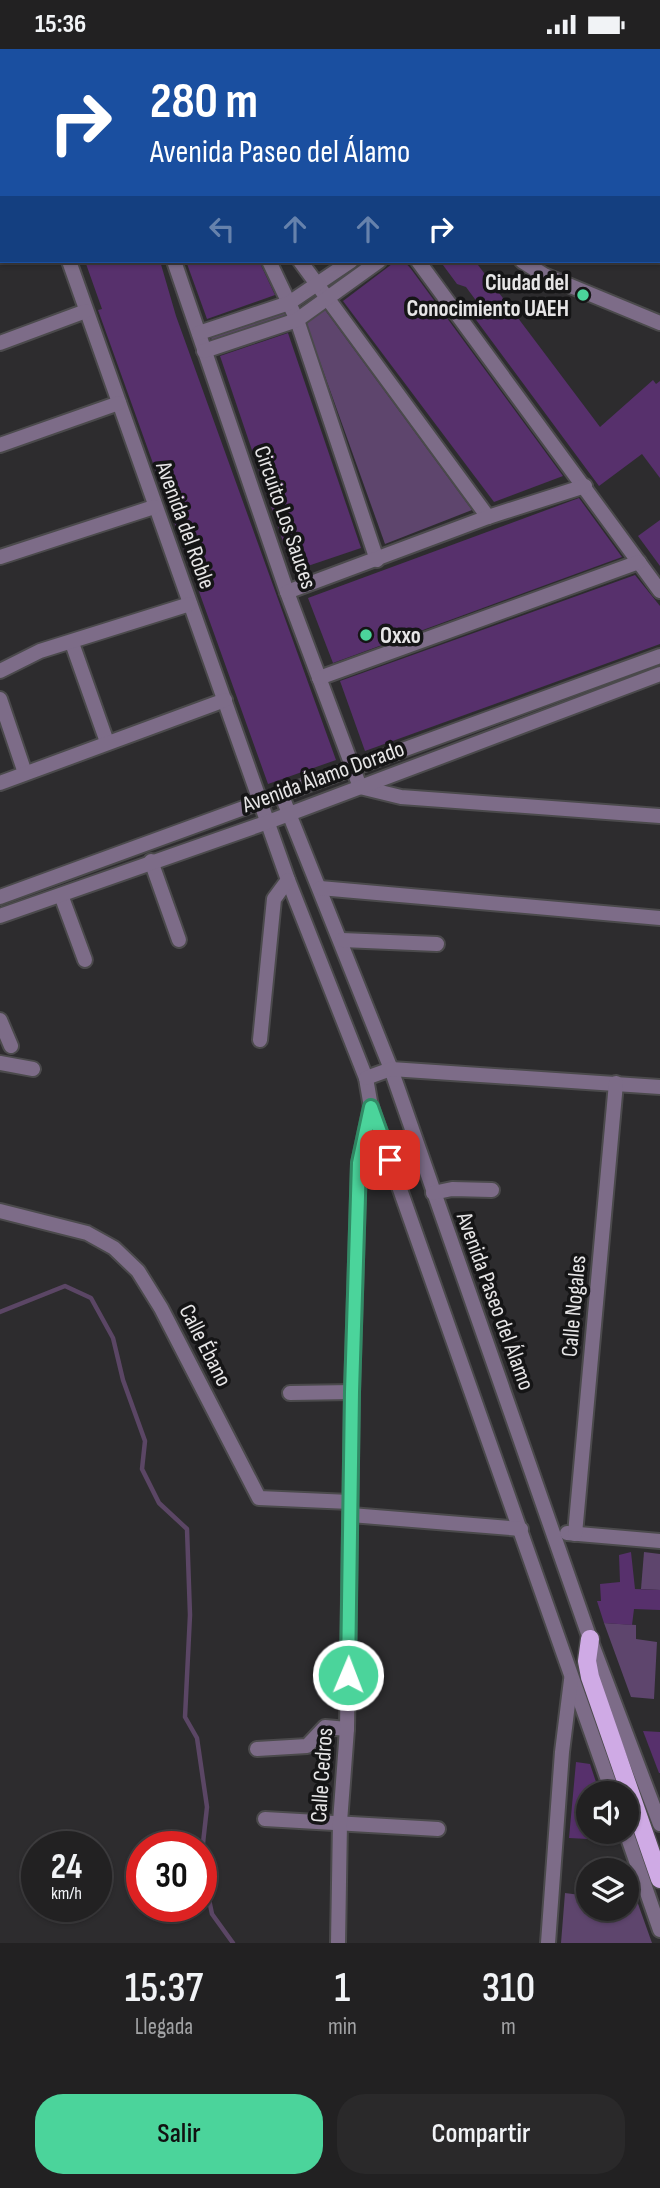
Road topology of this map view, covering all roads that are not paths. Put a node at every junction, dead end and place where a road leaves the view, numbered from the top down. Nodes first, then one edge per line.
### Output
1 (70, 263) edge
2 (175, 263) edge
3 (270, 263) edge
4 (302, 263) edge
5 (348, 263) edge
6 (376, 263) edge
7 (419, 263) edge
8 (525, 263) edge
9 (318, 284) junction
10 (328, 298) junction
11 (289, 303) junction
12 (86, 311) junction
13 (297, 320) junction
14 (660, 323) edge
15 (199, 333) junction
16 (0, 343) edge
17 (204, 351) junction
18 (119, 403) junction
19 (0, 445) edge
20 (585, 486) junction
21 (154, 507) junction
22 (488, 517) junction
23 (0, 557) edge
24 (377, 560) junction
25 (639, 562) junction
26 (660, 591) edge
27 (287, 592) junction
28 (190, 604) junction
29 (72, 643) junction
30 (660, 656) edge
31 (0, 670) edge
32 (660, 674) edge
33 (319, 678) junction
34 (0, 699) edge
35 (225, 700) junction
36 (514, 708) junction
37 (522, 726) junction
38 (107, 742) junction
39 (353, 770) junction
40 (25, 773) junction
41 (0, 783) edge
42 (359, 787) junction
43 (282, 796) junction
44 (262, 803) junction
45 (290, 813) junction
46 (660, 816) edge
47 (268, 822) junction
48 (151, 861) junction
49 (288, 880) junction
50 (320, 888) junction
51 (61, 895) junction
52 (0, 897) edge
53 (0, 916) edge
54 (660, 918) edge
55 (179, 940) dead end
56 (342, 940) junction
57 (437, 944) dead end
58 (85, 960) dead end
59 (0, 1020) edge
60 (260, 1039) dead end
61 (11, 1046) dead end
62 (0, 1063) edge
63 (33, 1069) dead end
64 (391, 1069) junction
65 (366, 1078) junction
66 (617, 1083) junction
67 (660, 1087) edge
68 (371, 1107) junction
69 (492, 1189) dead end
70 (433, 1193) junction
71 (0, 1211) edge
72 (352, 1392) junction
73 (290, 1393) dead end
74 (351, 1509) junction
75 (521, 1528) junction
76 (554, 1532) junction
77 (575, 1534) junction
78 (660, 1541) edge
79 (590, 1639) junction
80 (581, 1676) junction
81 (347, 1729) junction
82 (257, 1749) dead end
83 (609, 1781) edge
84 (265, 1819) dead end
85 (340, 1822) junction
86 (660, 1824) edge
87 (438, 1829) dead end
88 (630, 1844) edge
89 (660, 1878) edge
90 (660, 1930) edge
91 (338, 1943) edge
92 (548, 1943) edge

1 - 12 street, Avenida del Roble
2 - 15 street, Circuito Los Sauces
3 - 11 street
4 - 9 street
5 - 9 street
6 - 10 street
7 - 20 street
8 - 14 street
9 - 10 street
9 - 11 street
10 - 13 street
10 - 22 street
11 - 13 street
11 - 15 street
12 - 16 street
12 - 18 street, Avenida del Roble
13 - 17 street
13 - 24 street
15 - 17 street, Circuito Los Sauces
17 - 27 street, Circuito Los Sauces
18 - 19 street
18 - 21 street, Avenida del Roble
20 - 22 street
20 - 25 street
21 - 23 street
21 - 28 street, Avenida del Roble
22 - 24 street
24 - 27 street
25 - 26 street
25 - 33 street
27 - 33 street, Circuito Los Sauces
28 - 29 street
28 - 35 street, Avenida del Roble
29 - 31 street
29 - 38 street
30 - 36 street, Avenida Álamo Dorado
32 - 37 street, Avenida Álamo Dorado
33 - 39 street, Circuito Los Sauces
34 - 40 street
35 - 38 street
35 - 44 street, Avenida del Roble
36 - 37 street
36 - 39 street, Avenida Álamo Dorado
37 - 42 street, Avenida Álamo Dorado
38 - 40 street
39 - 42 street, Circuito Los Sauces
39 - 43 street, Avenida Álamo Dorado
40 - 41 street
42 - 45 street, Avenida Álamo Dorado
42 - 46 street
43 - 44 street, Avenida Álamo Dorado
43 - 45 street, Avenida Paseo del Álamo
44 - 47 street
44 - 52 street, Avenida Álamo Dorado
45 - 47 street, Avenida Álamo Dorado
45 - 50 street, Avenida Paseo del Álamo
47 - 48 street, Avenida Álamo Dorado
47 - 49 street
48 - 51 street, Avenida Álamo Dorado
48 - 55 street
49 - 60 street
49 - 65 street
50 - 54 street
50 - 56 street, Avenida Paseo del Álamo
51 - 53 street, Avenida Álamo Dorado
51 - 58 street
56 - 57 street
56 - 64 street, Avenida Paseo del Álamo
59 - 61 street
62 - 63 street
64 - 65 street
64 - 66 street
64 - 70 street, Avenida Paseo del Álamo
65 - 68 street
66 - 67 street
66 - 77 street, Calle Nogales
68 - 72 street, Calle Cedros
68 - 75 street
69 - 70 street
70 - 76 street, Avenida Paseo del Álamo
71 - 74 street, Calle Ébano
72 - 73 street
72 - 74 street, Calle Cedros
74 - 75 street
74 - 81 street, Calle Cedros
75 - 80 street
76 - 77 street
76 - 79 street, Avenida Paseo del Álamo
77 - 78 street
79 - 80 main road
79 - 86 street, Avenida Paseo del Álamo
80 - 83 street
80 - 89 main road
80 - 92 street
81 - 82 street
81 - 85 street, Calle Cedros
84 - 85 street
85 - 87 street
85 - 91 street, Calle Cedros
88 - 90 street

